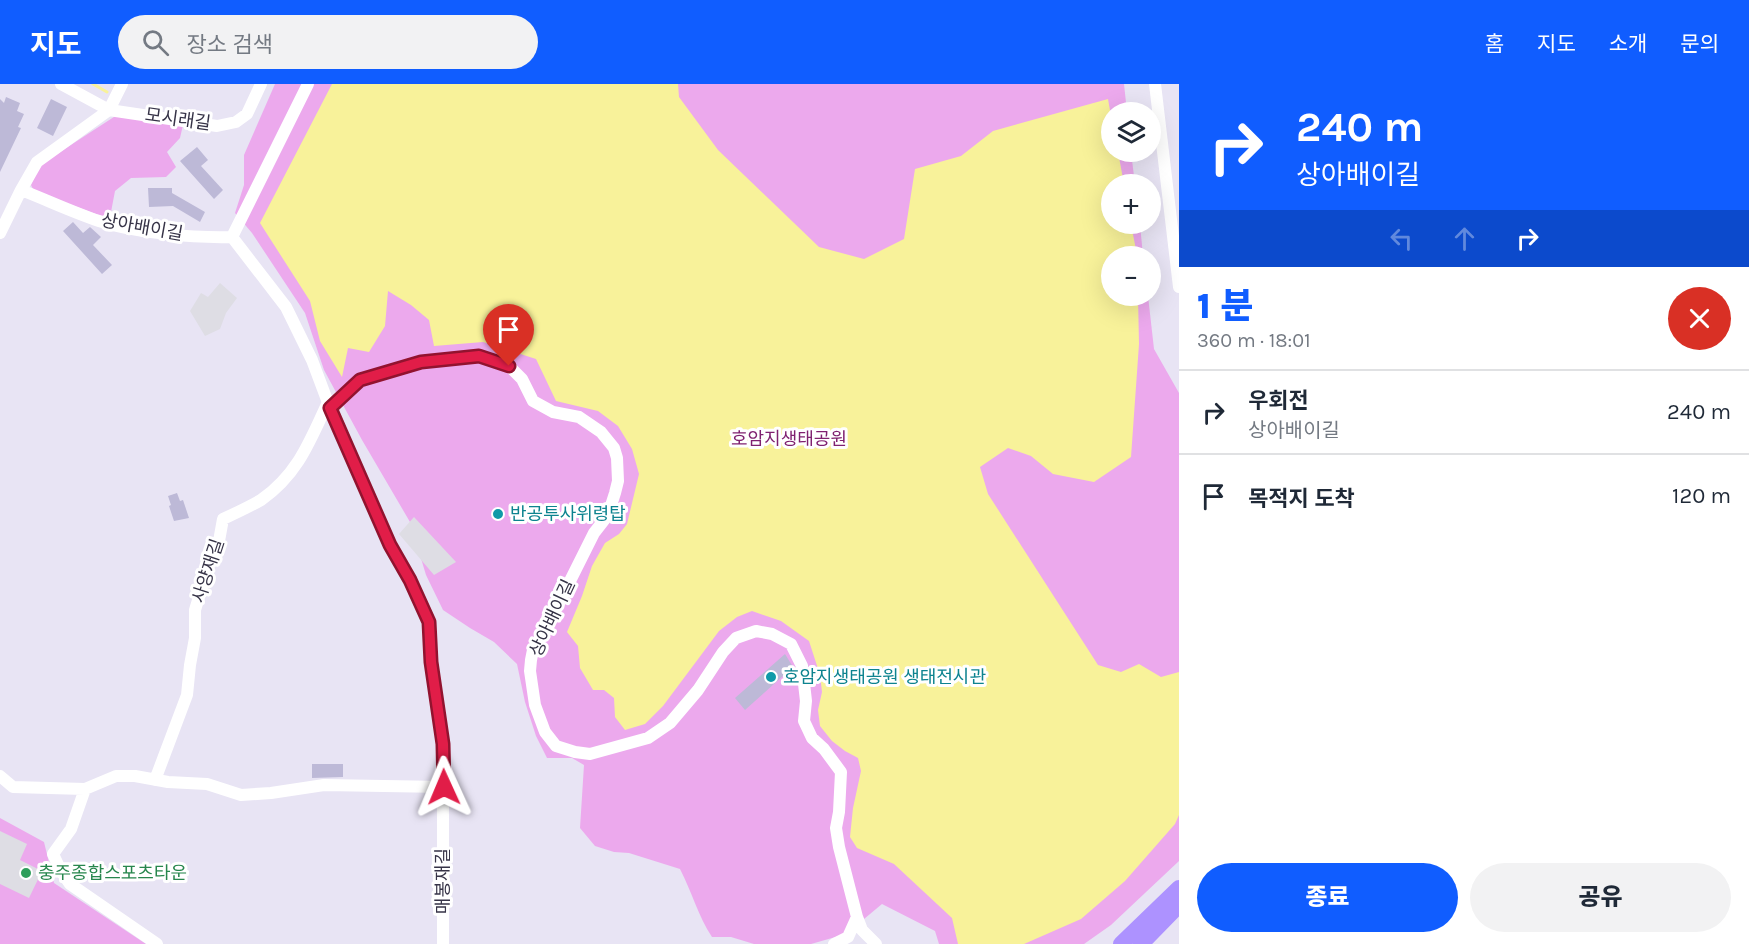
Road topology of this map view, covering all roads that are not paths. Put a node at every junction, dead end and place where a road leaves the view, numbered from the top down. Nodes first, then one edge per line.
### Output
1 (62, 84) edge
2 (261, 84) edge
3 (308, 84) edge
4 (1155, 84) edge
5 (122, 85) edge
6 (108, 110) junction
7 (21, 190) junction
8 (0, 233) edge
9 (232, 237) junction
10 (1179, 287) edge
11 (329, 405) junction
12 (0, 777) edge
13 (155, 780) junction
14 (444, 787) junction
15 (85, 789) junction
16 (1179, 888) edge
17 (1179, 905) edge
18 (856, 917) junction
19 (157, 944) edge
20 (443, 944) edge
21 (834, 944) edge
22 (876, 944) edge
23 (1121, 944) edge
24 (1141, 944) edge

1 - 6 street, 모시래길
2 - 6 street, 모시래길
3 - 9 street
4 - 10 street
5 - 6 street
6 - 7 street
7 - 8 street
7 - 9 street, 상아배이길
9 - 11 street
11 - 13 street, 사양재길
11 - 14 street, 매봉재길
11 - 18 street, 상아배이길
12 - 15 street
13 - 14 street
13 - 15 street
14 - 20 street, 매봉재길
15 - 19 street
16 - 23 main road
17 - 24 main road
18 - 21 street
18 - 22 street, 상아배이길

